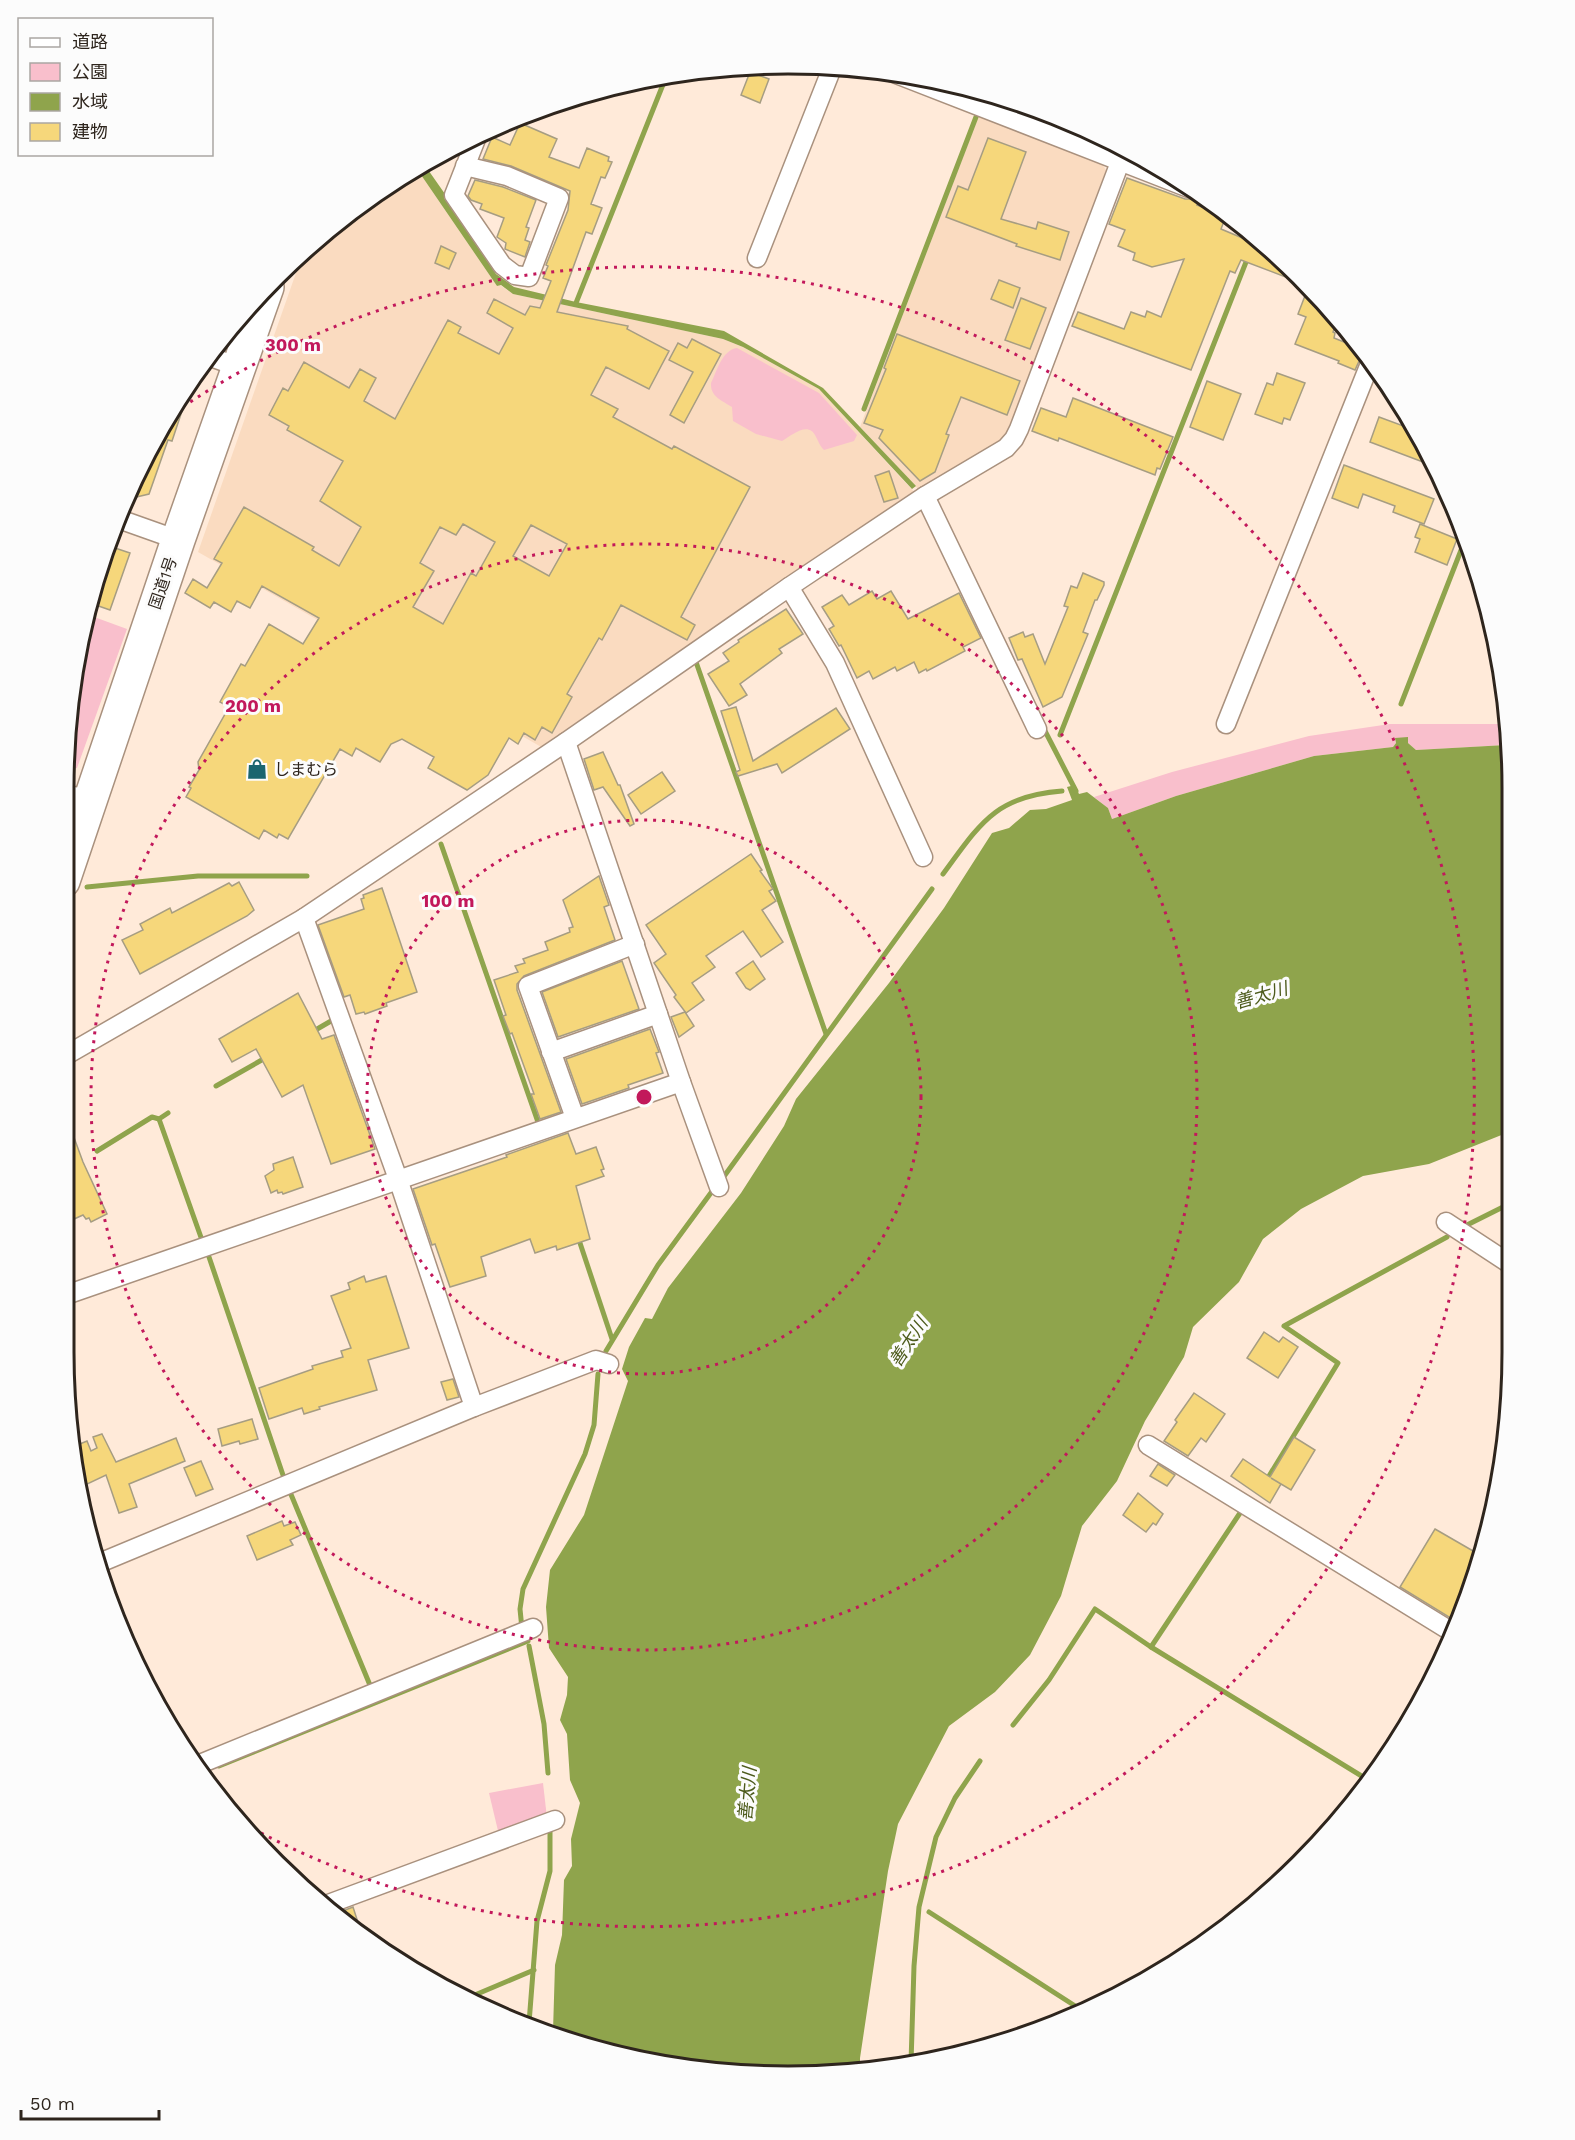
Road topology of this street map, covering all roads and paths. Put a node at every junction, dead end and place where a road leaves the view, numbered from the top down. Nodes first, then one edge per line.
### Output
1 (829, 75) edge
2 (947, 92) edge
3 (473, 147) edge
4 (1108, 149) edge
5 (1122, 157) edge
6 (465, 166) junction
7 (757, 258) dead end
8 (254, 313) edge
9 (217, 359) edge
10 (239, 367) junction
11 (1367, 371) edge
12 (925, 496) junction
13 (125, 521) edge
14 (178, 540) junction
15 (789, 587) junction
16 (1226, 724) dead end
17 (1037, 729) dead end
18 (566, 742) junction
19 (76, 796) edge
20 (923, 857) dead end
21 (304, 918) junction
22 (635, 944) junction
23 (658, 1014) junction
24 (74, 1051) edge
25 (551, 1052) junction
26 (681, 1082) junction
27 (575, 1118) junction
28 (398, 1179) junction
29 (719, 1187) dead end
30 (1446, 1222) dead end
31 (1502, 1259) edge
32 (74, 1292) edge
33 (609, 1364) dead end
34 (474, 1407) junction
35 (1148, 1444) dead end
36 (105, 1561) edge
37 (533, 1628) dead end
38 (1446, 1628) edge
39 (204, 1762) edge
40 (555, 1820) dead end
41 (333, 1902) edge

1 - 7 street
2 - 4 street
3 - 6 street
5 - 12 street
6 - 6 street
8 - 10 highway, 国道1号
9 - 10 street
10 - 14 highway, 国道1号
11 - 16 street
12 - 15 street
12 - 17 street
13 - 14 street
14 - 19 highway, 国道1号
15 - 18 street
15 - 20 street
18 - 21 street
18 - 22 street
21 - 24 street
21 - 28 street
22 - 23 street
22 - 25 street
23 - 25 street
23 - 26 street
25 - 27 street
26 - 27 street
26 - 29 street
27 - 28 street
28 - 32 street
28 - 34 street
30 - 31 street
33 - 34 street
34 - 36 street
35 - 38 street
37 - 39 street
40 - 41 street

